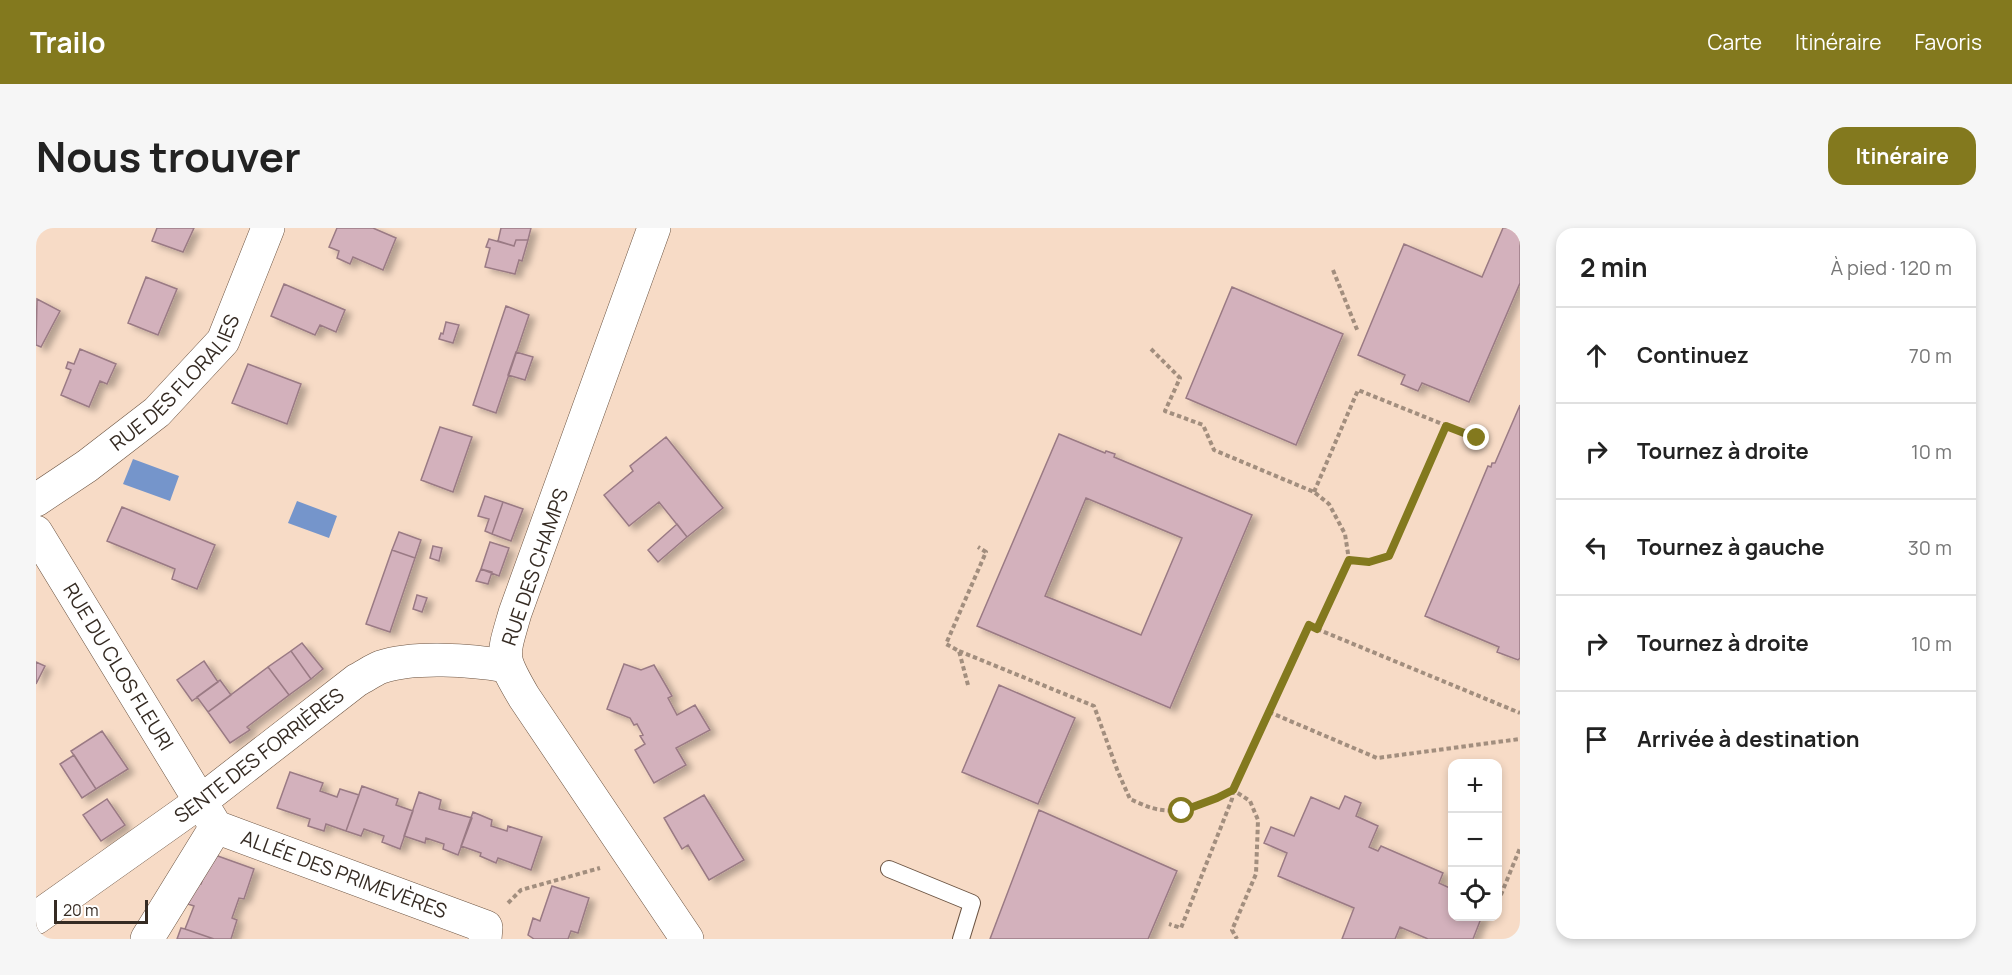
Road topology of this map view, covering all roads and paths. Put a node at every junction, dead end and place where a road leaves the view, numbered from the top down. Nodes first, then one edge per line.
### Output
1 (268, 228) edge
2 (654, 228) edge
3 (1333, 270) dead end
4 (1358, 332) dead end
5 (1150, 349) dead end
6 (1446, 426) junction
7 (1477, 438) dead end
8 (1314, 492) junction
9 (36, 500) edge
10 (36, 532) edge
11 (978, 547) dead end
12 (1349, 560) junction
13 (1317, 629) junction
14 (959, 651) junction
15 (506, 666) junction
16 (969, 685) dead end
17 (1269, 712) junction
18 (1520, 713) edge
19 (1520, 739) edge
20 (1233, 790) junction
21 (208, 814) junction
22 (1520, 848) edge
23 (889, 869) dead end
24 (562, 877) dead end
25 (1502, 890) edge
26 (36, 918) edge
27 (1169, 924) dead end
28 (486, 933) edge
29 (147, 939) edge
30 (687, 939) edge
31 (961, 939) edge
32 (1237, 939) edge

1 - 9 street, RUE DES FLORALIES
2 - 15 street, RUE DES CHAMPS
3 - 4 path
5 - 8 path
6 - 7 path
6 - 8 path
6 - 12 path
8 - 12 path
10 - 21 street, RUE DU CLOS FLEURI
11 - 14 path
12 - 13 path
13 - 17 path
13 - 18 path
14 - 16 path
14 - 20 path
15 - 21 street, SENTE DES FORRIÈRES
15 - 30 street, RUE DES CHAMPS
17 - 19 path
17 - 20 path
20 - 27 path
20 - 32 path
21 - 26 street, SENTE DES FORRIÈRES
21 - 28 street, ALLÉE DES PRIMEVÈRES
21 - 29 street
22 - 25 path
23 - 31 lane
24 - 28 path

